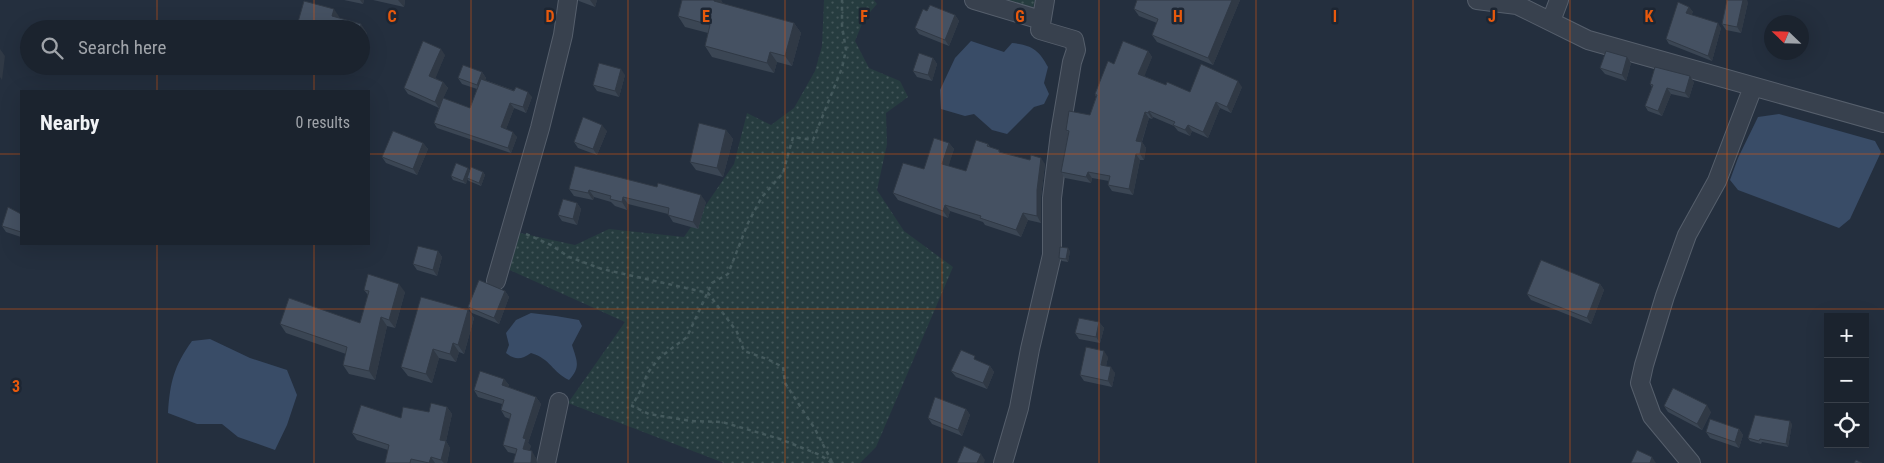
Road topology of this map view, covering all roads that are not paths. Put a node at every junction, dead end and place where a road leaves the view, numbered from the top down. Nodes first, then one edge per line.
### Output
1 (568, 0) edge
2 (974, 0) edge
3 (1045, 0) edge
4 (1477, 0) edge
5 (1560, 0) edge
6 (1041, 20) junction
7 (1551, 21) junction
8 (1753, 87) junction
9 (1884, 123) edge
10 (496, 280) dead end
11 (559, 402) dead end
12 (546, 463) edge
13 (1003, 463) edge
14 (1691, 463) edge

1 - 10 street
2 - 6 street
3 - 6 street
4 - 7 street
5 - 7 street
6 - 13 street
7 - 8 street
8 - 9 street
8 - 14 street
11 - 12 street

